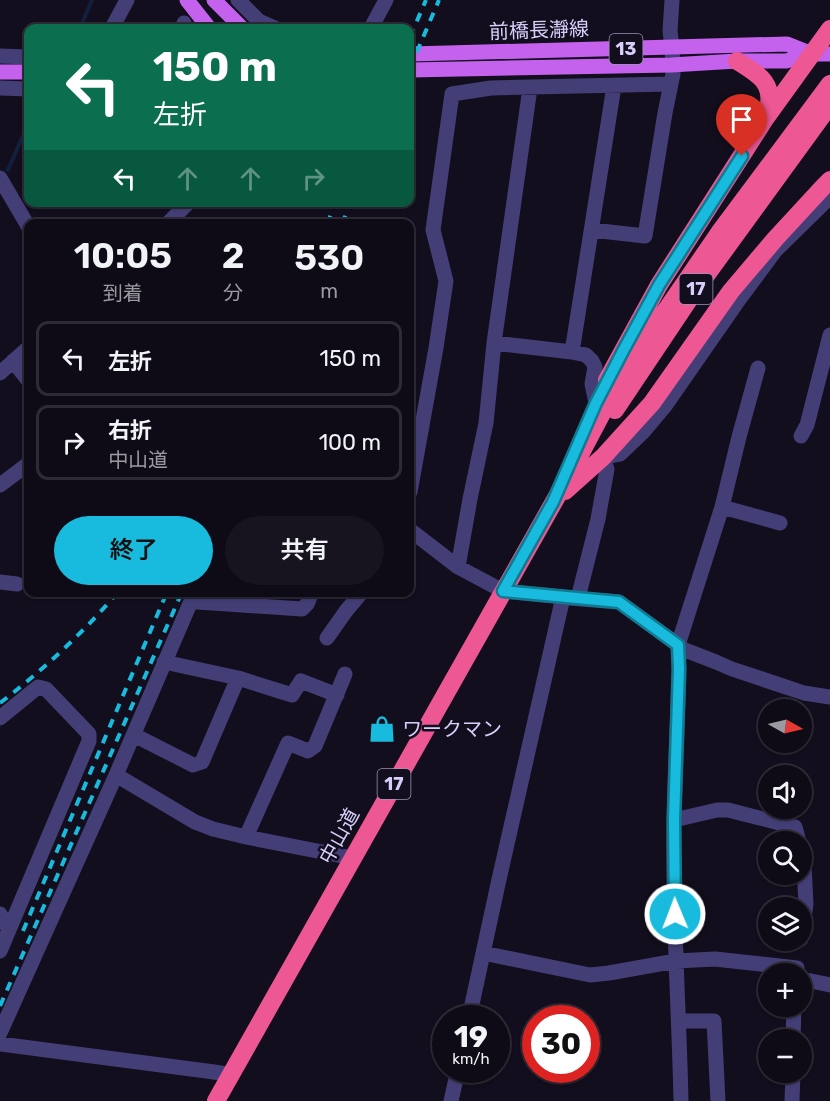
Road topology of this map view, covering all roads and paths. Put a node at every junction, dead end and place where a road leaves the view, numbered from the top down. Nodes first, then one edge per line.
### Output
1 (127, 0) edge
2 (187, 0) edge
3 (214, 0) edge
4 (238, 0) edge
5 (386, 0) edge
6 (672, 0) edge
7 (114, 24) edge
8 (206, 24) edge
9 (234, 24) edge
10 (265, 24) edge
11 (373, 24) edge
12 (830, 30) edge
13 (672, 47) junction
14 (414, 54) edge
15 (821, 54) edge
16 (0, 56) edge
17 (24, 57) edge
18 (737, 61) junction
19 (672, 65) junction
20 (415, 70) edge
21 (0, 72) edge
22 (24, 72) edge
23 (671, 84) junction
24 (830, 84) edge
25 (614, 86) junction
26 (0, 88) edge
27 (531, 88) junction
28 (24, 89) edge
29 (822, 109) edge
30 (765, 119) junction
31 (0, 178) edge
32 (830, 180) edge
33 (830, 197) edge
34 (184, 207) edge
35 (24, 219) edge
36 (172, 219) edge
37 (592, 230) junction
38 (830, 335) edge
39 (494, 343) junction
40 (24, 352) edge
41 (572, 352) junction
42 (13, 362) junction
43 (758, 368) dead end
44 (0, 373) edge
45 (24, 375) edge
46 (596, 403) junction
47 (801, 436) dead end
48 (603, 457) junction
49 (24, 467) edge
50 (414, 470) edge
51 (0, 485) edge
52 (553, 502) junction
53 (722, 507) junction
54 (780, 523) dead end
55 (414, 537) edge
56 (458, 567) junction
57 (0, 582) edge
58 (17, 584) dead end
59 (503, 591) junction
60 (193, 597) edge
61 (194, 597) edge
62 (310, 597) edge
63 (358, 597) edge
64 (571, 598) junction
65 (244, 599) edge
66 (327, 638) dead end
67 (678, 645) junction
68 (164, 662) junction
69 (345, 674) dead end
70 (238, 678) junction
71 (337, 695) junction
72 (830, 697) edge
73 (0, 718) edge
74 (134, 735) junction
75 (116, 775) junction
76 (674, 820) junction
77 (796, 831) edge
78 (246, 837) junction
79 (353, 858) junction
80 (0, 914) edge
81 (9, 930) junction
82 (0, 951) edge
83 (483, 953) junction
84 (676, 961) junction
85 (758, 967) edge
86 (812, 979) edge
87 (830, 985) edge
88 (472, 1005) edge
89 (679, 1021) junction
90 (0, 1033) edge
91 (0, 1044) edge
92 (232, 1075) junction
93 (455, 1083) edge
94 (793, 1083) edge
95 (216, 1101) edge
96 (451, 1101) edge
97 (681, 1101) edge
98 (718, 1101) edge
99 (792, 1101) edge

1 - 7 street
2 - 8 main road
3 - 9 main road
4 - 10 street
5 - 11 street
6 - 13 street
12 - 15 highway, 17
13 - 14 main road, 前橋長瀞線 / 13
13 - 15 main road, 前橋長瀞線 / 13
13 - 19 street
15 - 18 main road, 前橋長瀞線 / 13
15 - 30 highway, 17
16 - 17 street
18 - 19 main road, 前橋長瀞線 / 13
18 - 30 highway
19 - 20 main road, 前橋長瀞線 / 13
19 - 23 street
21 - 22 main road
23 - 25 street
23 - 37 street
24 - 29 highway, 中山道 / 17
25 - 27 street
25 - 37 street
26 - 28 street
27 - 39 street
27 - 50 street
29 - 52 highway, 中山道 / 17
30 - 46 highway, 17
31 - 35 street
32 - 48 highway
33 - 48 street
34 - 36 street
37 - 41 street
38 - 47 street
39 - 41 street
39 - 56 street
40 - 42 street
41 - 46 street
42 - 44 street
42 - 45 street
43 - 53 street
46 - 52 highway, 17
48 - 52 highway
48 - 64 street
49 - 51 street
52 - 59 highway, 中山道 / 17
53 - 54 street
53 - 67 street
55 - 56 street
56 - 59 street
57 - 58 street
59 - 64 street
59 - 79 highway, 中山道 / 17
60 - 68 street
61 - 65 street
62 - 65 street
63 - 66 street
64 - 67 street
64 - 83 street
67 - 72 street
67 - 76 street
68 - 70 street
68 - 74 street
69 - 71 street
70 - 71 street
70 - 74 street
71 - 78 street
73 - 81 street
74 - 75 street
75 - 78 street
75 - 90 street
76 - 77 street
76 - 84 street
78 - 79 street
79 - 92 highway, 中山道 / 17
80 - 81 street
81 - 82 street
83 - 84 street
83 - 88 street
84 - 85 street
84 - 89 street
86 - 87 street
89 - 97 street
89 - 98 street
91 - 92 street
92 - 95 highway, 中山道 / 17
93 - 96 street
94 - 99 street

